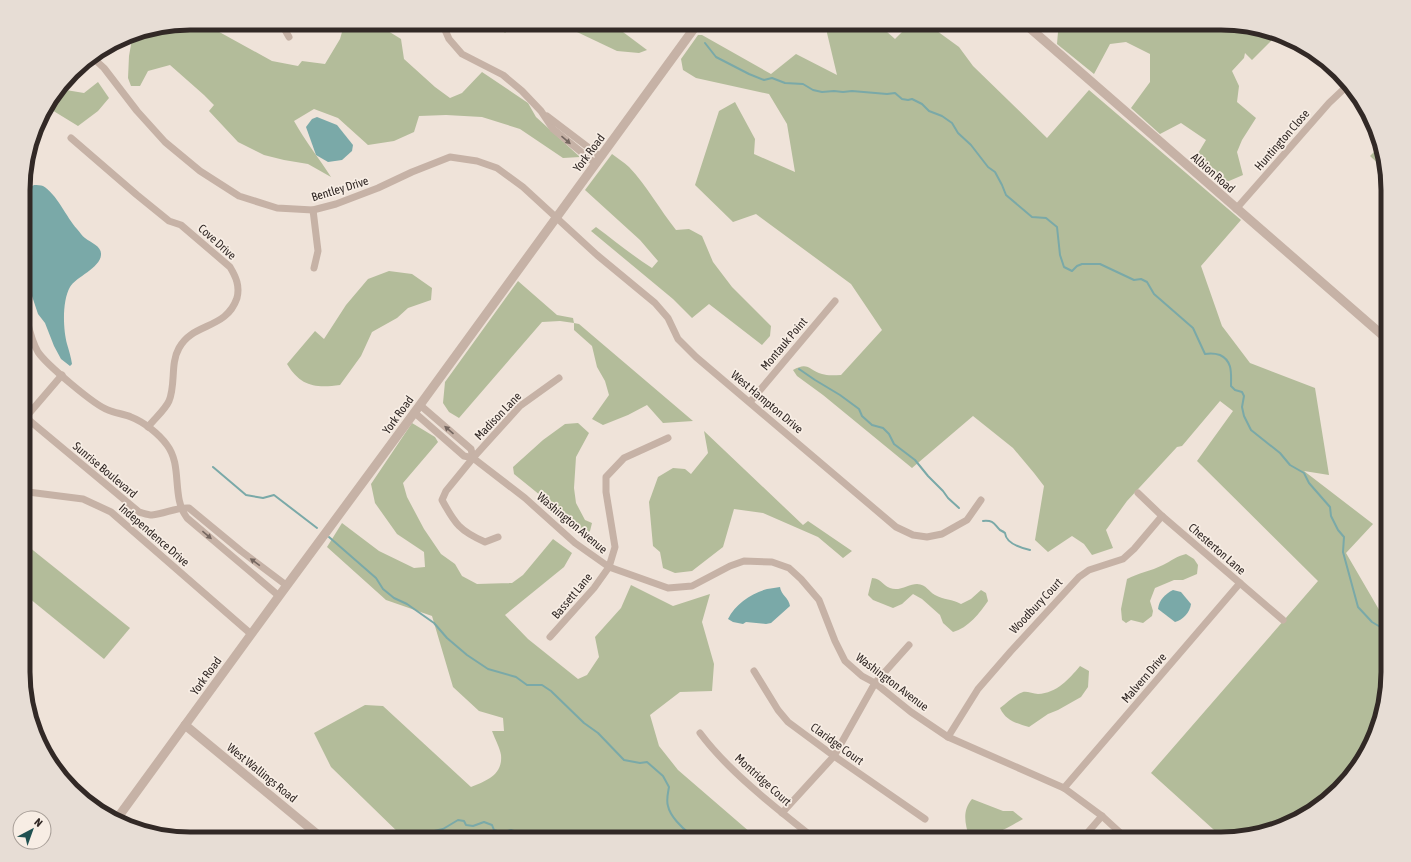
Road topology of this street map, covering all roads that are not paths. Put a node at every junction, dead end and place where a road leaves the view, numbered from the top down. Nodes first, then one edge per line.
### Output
1 (286, 30) edge
2 (445, 30) edge
3 (693, 30) edge
4 (1032, 30) edge
5 (290, 37) dead end
6 (96, 61) edge
7 (1344, 89) edge
8 (71, 138) dead end
9 (598, 161) junction
10 (1236, 209) junction
11 (313, 210) junction
12 (556, 218) junction
13 (314, 268) dead end
14 (835, 301) dead end
15 (30, 332) edge
16 (1381, 334) edge
17 (62, 375) junction
18 (559, 378) dead end
19 (750, 402) junction
20 (420, 405) junction
21 (30, 410) edge
22 (414, 413) junction
23 (30, 420) edge
24 (148, 427) junction
25 (668, 438) dead end
26 (473, 458) junction
27 (30, 492) edge
28 (1138, 493) dead end
29 (981, 500) dead end
30 (181, 507) junction
31 (1162, 516) junction
32 (498, 537) dead end
33 (609, 567) junction
34 (1240, 583) junction
35 (286, 585) junction
36 (279, 596) junction
37 (1283, 620) dead end
38 (251, 634) junction
39 (550, 637) dead end
40 (909, 645) dead end
41 (754, 671) dead end
42 (875, 683) junction
43 (185, 725) junction
44 (700, 733) dead end
45 (948, 737) junction
46 (834, 756) junction
47 (1064, 788) junction
48 (782, 813) junction
49 (119, 815) edge
50 (1102, 816) junction
51 (925, 819) dead end
52 (315, 832) edge
53 (806, 832) edge
54 (1088, 832) edge
55 (1120, 832) edge

1 - 5 street
2 - 9 street
3 - 9 street, York Road
4 - 10 street, Albion Road
6 - 11 street, Bentley Drive
7 - 10 street, Huntington Close
8 - 24 street, Cove Drive
9 - 12 street, York Road
10 - 16 street, Albion Road
11 - 12 street, Bentley Drive
11 - 13 street
12 - 19 street, West Hampton Drive
12 - 20 street, York Road
14 - 19 street, Montauk Point
15 - 17 street
17 - 21 street
17 - 24 street
18 - 26 street, Madison Lane
19 - 29 street, West Hampton Drive
20 - 22 street, York Road
26 -> 20 street, Washington Avenue
22 - 26 street, Washington Avenue
22 - 35 street, York Road
23 - 30 street, Sunrise Boulevard
24 - 30 street
25 - 33 street, Bassett Lane
26 - 32 street, Madison Lane
26 - 33 street, Washington Avenue
27 - 38 street, Independence Drive
28 - 31 street, Chesterton Lane
35 -> 30 street
30 -> 36 street
31 - 34 street, Chesterton Lane
31 - 45 street, Woodbury Court
33 - 39 street, Bassett Lane
33 - 42 street, Washington Avenue
34 - 37 street, Chesterton Lane
34 - 47 street, Malvern Drive
35 - 36 street, York Road
36 - 38 street, York Road
38 - 43 street, York Road
40 - 42 street
41 - 46 street, Claridge Court
42 - 45 street, Washington Avenue
42 - 46 street
43 - 49 street, York Road
43 - 52 street, West Wallings Road
44 - 48 street, Montridge Court
45 - 47 street, Washington Avenue
46 - 48 street
46 - 51 street, Claridge Court
47 - 50 street, Washington Avenue
48 - 53 street, Montridge Court
50 - 54 street
50 - 55 street, Washington Avenue

